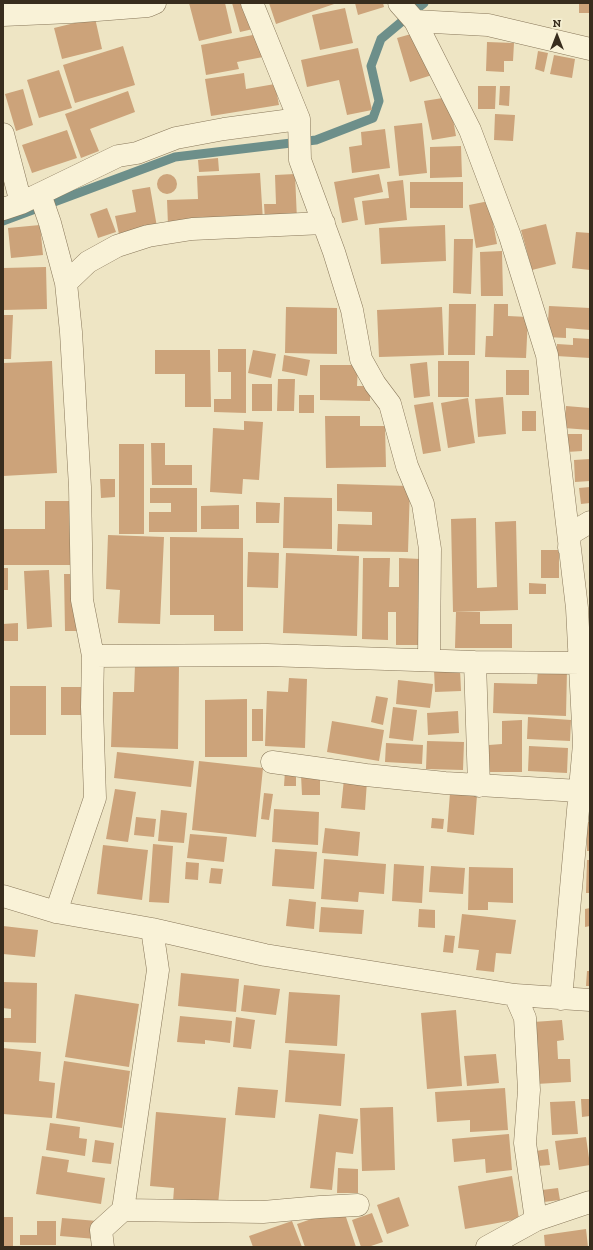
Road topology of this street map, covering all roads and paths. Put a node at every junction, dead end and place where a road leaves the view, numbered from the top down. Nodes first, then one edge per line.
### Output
1 (155, 3) edge
2 (252, 3) edge
3 (405, 10) edge
4 (3, 15) edge
5 (590, 49) edge
6 (299, 119) junction
7 (3, 134) edge
8 (21, 202) edge
9 (324, 223) junction
10 (66, 283) junction
11 (590, 522) edge
12 (569, 548) junction
13 (93, 656) junction
14 (429, 660) junction
15 (475, 662) junction
16 (581, 663) junction
17 (272, 762) dead end
18 (479, 786) junction
19 (579, 790) junction
20 (3, 896) edge
21 (56, 912) junction
22 (152, 929) junction
23 (515, 995) junction
24 (561, 999) junction
25 (590, 1000) edge
26 (590, 1202) edge
27 (358, 1205) dead end
28 (123, 1210) junction
29 (536, 1220) junction
30 (103, 1247) edge
31 (487, 1247) edge

1 - 4 street
2 - 6 street
3 - 5 street
3 - 12 street
6 - 8 street
6 - 9 street
7 - 8 street
8 - 10 street
9 - 10 street
9 - 14 street
10 - 13 street
11 - 12 street
12 - 16 street
13 - 14 street
13 - 21 street
14 - 15 street
15 - 16 street
15 - 18 street
16 - 19 street
17 - 18 street
18 - 19 street
19 - 24 street
20 - 21 street
21 - 22 street
22 - 23 street
22 - 28 street
23 - 24 street
23 - 29 street
24 - 25 street
26 - 29 street
27 - 28 street
28 - 30 street
29 - 31 street

